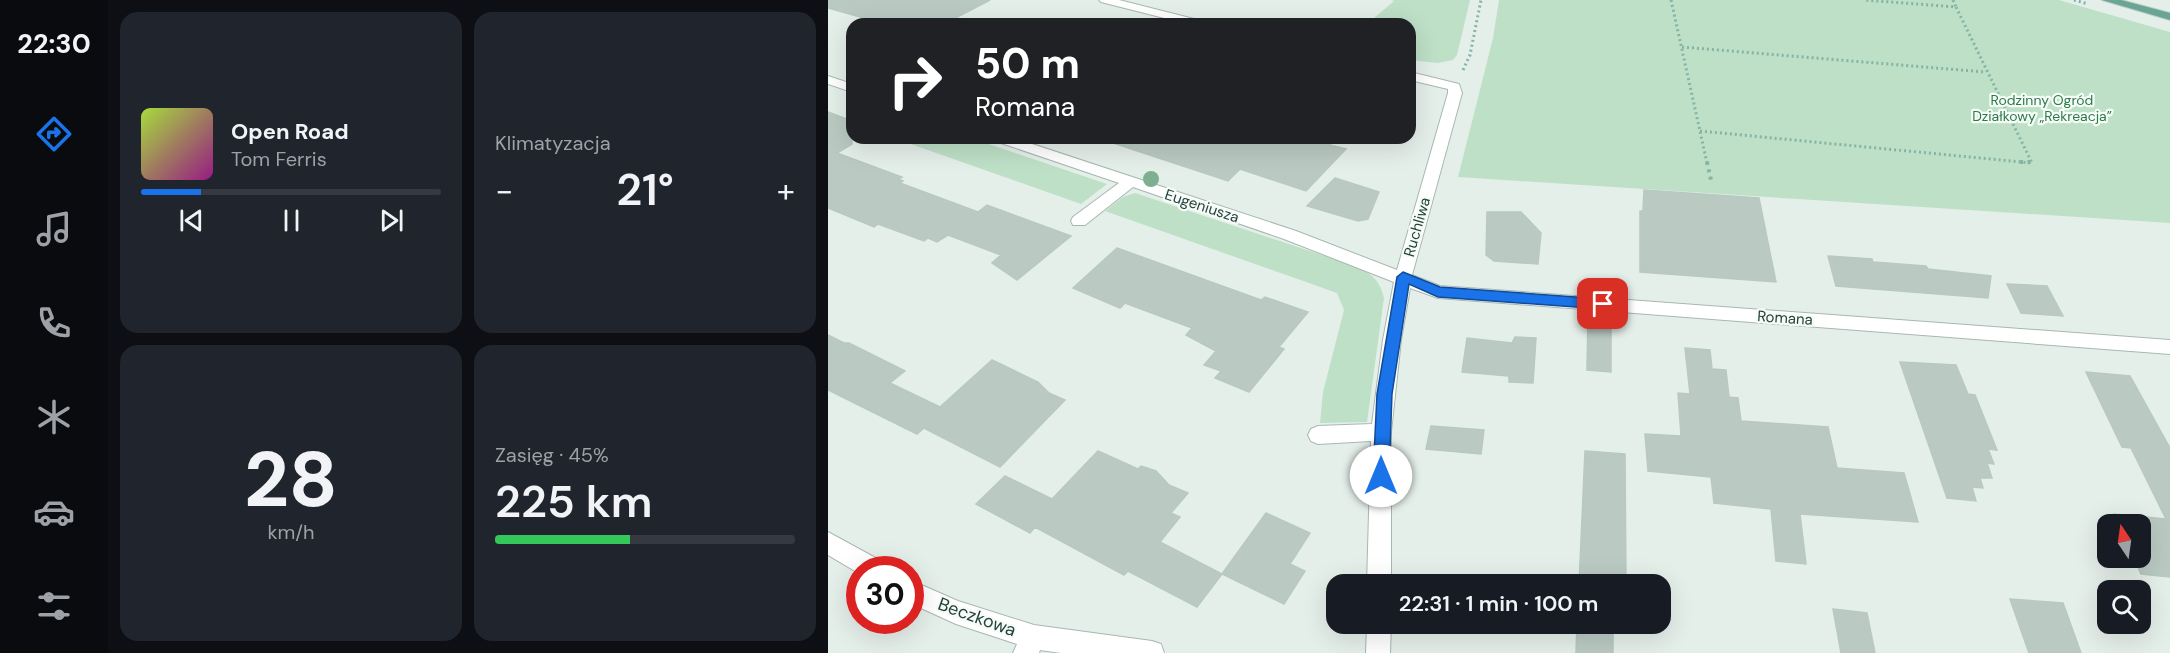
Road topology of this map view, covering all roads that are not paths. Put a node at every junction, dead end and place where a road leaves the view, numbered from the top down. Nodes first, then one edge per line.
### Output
1 (1105, 0) edge
2 (2108, 0) edge
3 (2152, 0) edge
4 (2170, 5) edge
5 (2170, 16) edge
6 (1178, 18) edge
7 (1416, 78) edge
8 (828, 80) edge
9 (846, 86) edge
10 (1018, 144) edge
11 (1130, 182) junction
12 (1079, 221) dead end
13 (1403, 277) junction
14 (2170, 347) edge
15 (1381, 432) junction
16 (1318, 435) dead end
17 (828, 543) edge
18 (851, 556) edge
19 (1379, 574) edge
20 (924, 597) edge
21 (1379, 634) edge
22 (1029, 645) edge
23 (1152, 653) edge
24 (1378, 653) edge

1 - 6 street
2 - 5 main road
3 - 4 main road
7 - 13 street, Ruchliwa
8 - 9 street
10 - 11 street, Eugeniusza
11 - 12 street
11 - 13 street, Eugeniusza
13 - 14 street, Romana
13 - 15 street, Ruchliwa
15 - 16 street
15 - 19 street, Ruchliwa
17 - 18 street
20 - 22 street, Beczkowa
21 - 24 street
22 - 23 street, Beczkowa

